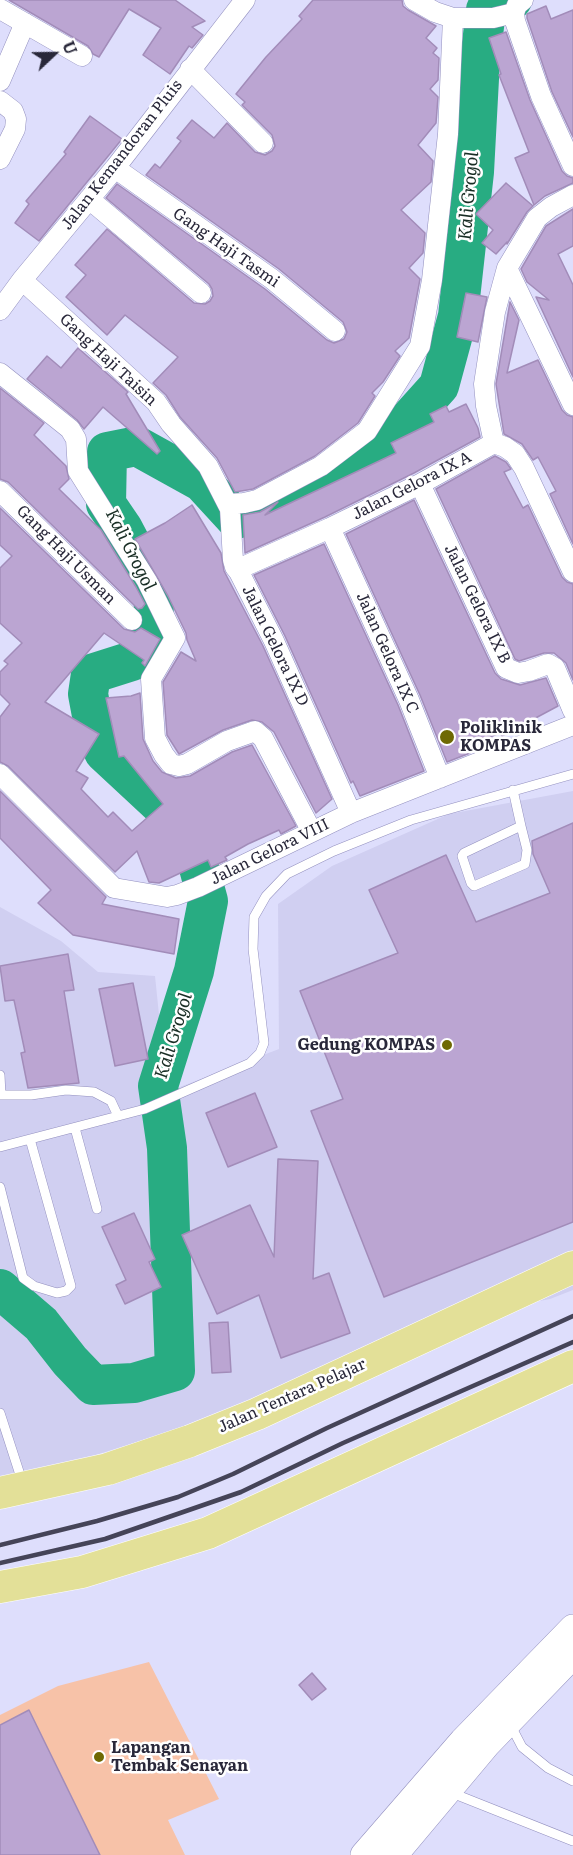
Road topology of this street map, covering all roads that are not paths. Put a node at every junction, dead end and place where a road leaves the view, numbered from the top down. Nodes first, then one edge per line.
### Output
1 (245, 0) edge
2 (414, 0) edge
3 (519, 6) edge
4 (0, 9) edge
5 (453, 18) junction
6 (25, 23) junction
7 (82, 56) dead end
8 (190, 69) junction
9 (0, 81) edge
10 (0, 101) edge
11 (263, 142) dead end
12 (0, 159) edge
13 (573, 166) edge
14 (115, 168) junction
15 (573, 195) edge
16 (88, 200) junction
17 (507, 268) junction
18 (22, 280) junction
19 (201, 293) dead end
20 (0, 310) edge
21 (335, 332) dead end
22 (0, 373) edge
23 (573, 405) edge
24 (494, 443) junction
25 (420, 483) junction
26 (0, 490) edge
27 (230, 513) junction
28 (330, 528) junction
29 (239, 572) junction
30 (573, 572) edge
31 (132, 620) dead end
32 (573, 711) edge
33 (573, 725) edge
34 (0, 774) edge
35 (573, 774) edge
36 (440, 778) junction
37 (513, 790) junction
38 (351, 813) junction
39 (521, 826) junction
40 (312, 832) junction
41 (0, 1075) edge
42 (1, 1095) edge
43 (118, 1116) junction
44 (75, 1128) junction
45 (30, 1139) junction
46 (0, 1147) edge
47 (0, 1187) edge
48 (97, 1209) dead end
49 (573, 1267) edge
50 (573, 1366) edge
51 (0, 1413) edge
52 (12, 1491) edge
53 (0, 1587) edge
54 (573, 1628) edge
55 (573, 1654) edge
56 (509, 1722) junction
57 (573, 1781) edge
58 (447, 1791) junction
59 (573, 1841) edge
60 (364, 1855) edge
61 (394, 1855) edge

1 - 8 street, Jalan Kemandoran Pluis
2 - 5 street
3 - 5 street
3 - 13 street
4 - 6 street
5 - 27 street
6 - 7 street
6 - 9 street
8 - 11 street
8 - 14 street, Jalan Kemandoran Pluis
10 - 12 street
14 - 16 street, Jalan Kemandoran Pluis
14 - 21 street, Gang Haji Tasmi
15 - 17 street
16 - 18 street, Jalan Kemandoran Pluis
16 - 19 street
17 - 23 street
17 - 24 street
18 - 20 street, Jalan Kemandoran Pluis
18 - 27 street, Gang Haji Taisin
22 - 40 street
24 - 25 street, Jalan Gelora IX A
24 - 30 street
25 - 28 street, Jalan Gelora IX A
25 - 32 street, Jalan Gelora IX B
26 - 31 street, Gang Haji Usman
27 - 29 street
28 - 29 street, Jalan Gelora IX D
28 - 36 street, Jalan Gelora IX C
29 - 38 street, Jalan Gelora IX D
33 - 36 street, Jalan Gelora VIII
34 - 40 street, Jalan Gelora VIII
35 - 37 lane
36 - 38 street, Jalan Gelora VIII
37 - 39 lane
37 - 43 lane
38 - 40 street, Jalan Gelora VIII
39 - 39 lane
41 - 42 lane
42 - 43 lane
43 - 44 lane
44 - 45 lane
44 - 48 lane
45 - 46 lane
45 - 47 lane
49 - 52 highway, Jalan Tentara Pelajar
50 - 53 highway
51 - 52 lane
54 - 60 main road
55 - 56 main road
56 - 57 lane
56 - 58 main road
58 - 59 lane
58 - 61 main road

